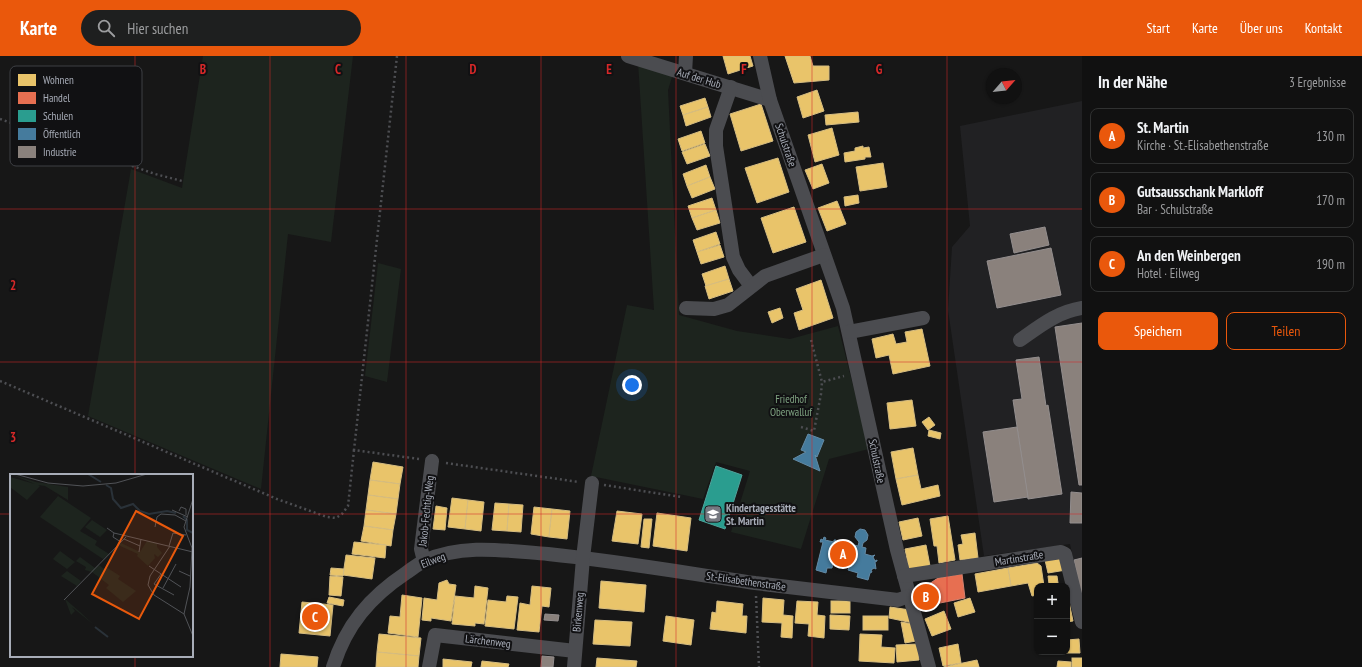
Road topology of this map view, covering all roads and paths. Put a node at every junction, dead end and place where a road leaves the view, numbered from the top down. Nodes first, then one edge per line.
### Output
1 (396, 56) edge
2 (628, 56) edge
3 (686, 56) edge
4 (760, 56) edge
5 (685, 73) junction
6 (731, 87) junction
7 (770, 100) junction
8 (0, 119) edge
9 (10, 123) edge
10 (132, 166) edge
11 (182, 181) dead end
12 (824, 255) junction
13 (751, 286) junction
14 (686, 308) dead end
15 (1082, 308) edge
16 (923, 318) dead end
17 (849, 332) junction
18 (811, 340) dead end
19 (1020, 340) dead end
20 (846, 375) dead end
21 (0, 381) edge
22 (822, 382) junction
23 (801, 427) dead end
24 (354, 450) junction
25 (432, 461) junction
26 (592, 483) junction
27 (681, 497) dead end
28 (584, 558) junction
29 (424, 561) junction
30 (904, 576) junction
31 (756, 583) junction
32 (909, 596) junction
33 (1082, 622) edge
34 (575, 651) junction
35 (333, 667) edge
36 (429, 667) edge
37 (574, 667) edge
38 (759, 667) edge
39 (929, 667) edge

1 - 24 path
2 - 5 street, Auf der Hub
3 - 5 street
4 - 7 street, Schulstraße
5 - 6 street, Auf der Hub
6 - 7 street, Auf der Hub
6 - 13 street
7 - 12 street, Schulstraße
8 - 9 path
10 - 11 path
12 - 13 street
12 - 17 street, Schulstraße
13 - 14 street
15 - 19 street
16 - 17 street
17 - 30 street, Schulstraße
18 - 22 path
20 - 22 path
21 - 24 path
22 - 23 path
24 - 25 path
25 - 26 path
25 - 29 street, Jakob-Fechtig-Weg
26 - 27 path
26 - 28 street, Birkenweg
28 - 29 street, Eilweg
28 - 31 street, St.-Elisabethenstraße
28 - 34 street, Birkenweg
29 - 35 street, Eilweg
30 - 32 street, Schulstraße
30 - 33 street, Martinstraße
31 - 32 street, St.-Elisabethenstraße
31 - 38 path
32 - 39 street, Schulstraße
34 - 36 street, Lärchenweg
34 - 37 street, Birkenweg

